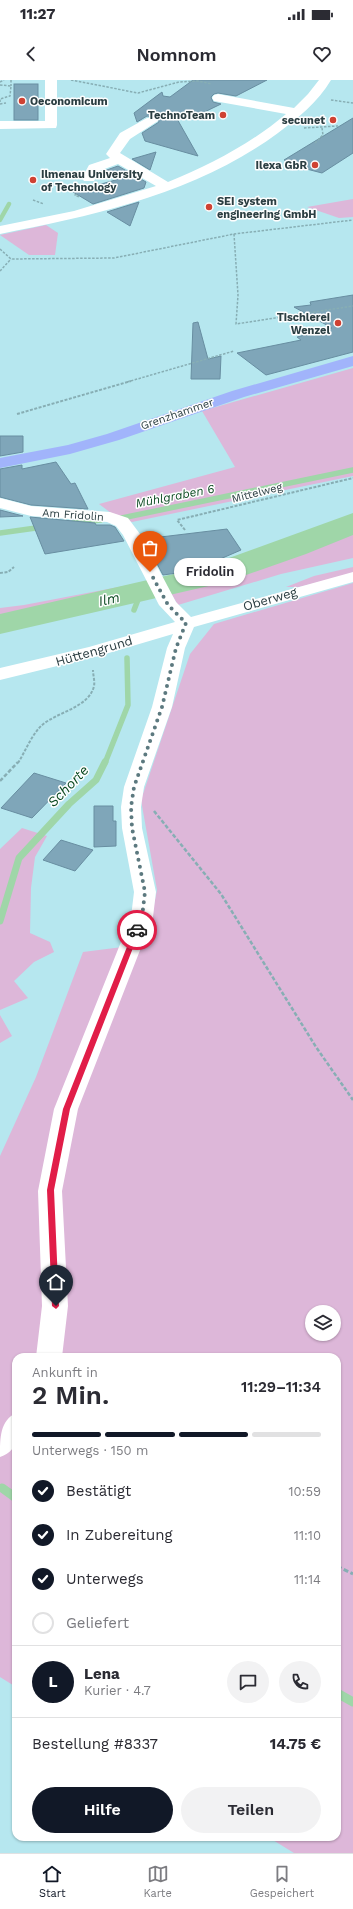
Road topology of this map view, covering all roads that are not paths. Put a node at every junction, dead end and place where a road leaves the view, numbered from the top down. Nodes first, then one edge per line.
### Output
1 (51, 80) edge
2 (325, 80) edge
3 (218, 98) dead end
4 (296, 112) junction
5 (152, 121) dead end
6 (0, 125) edge
7 (119, 159) junction
8 (89, 178) dead end
9 (168, 187) junction
10 (25, 212) dead end
11 (22, 226) junction
12 (0, 230) edge
13 (353, 361) edge
14 (0, 463) edge
15 (0, 503) edge
16 (353, 577) edge
17 (186, 623) junction
18 (0, 674) edge
19 (50, 1353) edge
20 (12, 1430) edge
21 (0, 1446) edge

1 - 6 street
2 - 4 street
3 - 4 street
4 - 9 street
5 - 7 street
7 - 8 street
7 - 9 street
9 - 11 street
10 - 11 street
11 - 12 street
13 - 14 main road, Grenzhammer
15 - 17 street, Am Fridolin
16 - 17 street, Oberweg
17 - 18 street, Hüttengrund
17 - 19 street
20 - 21 street

